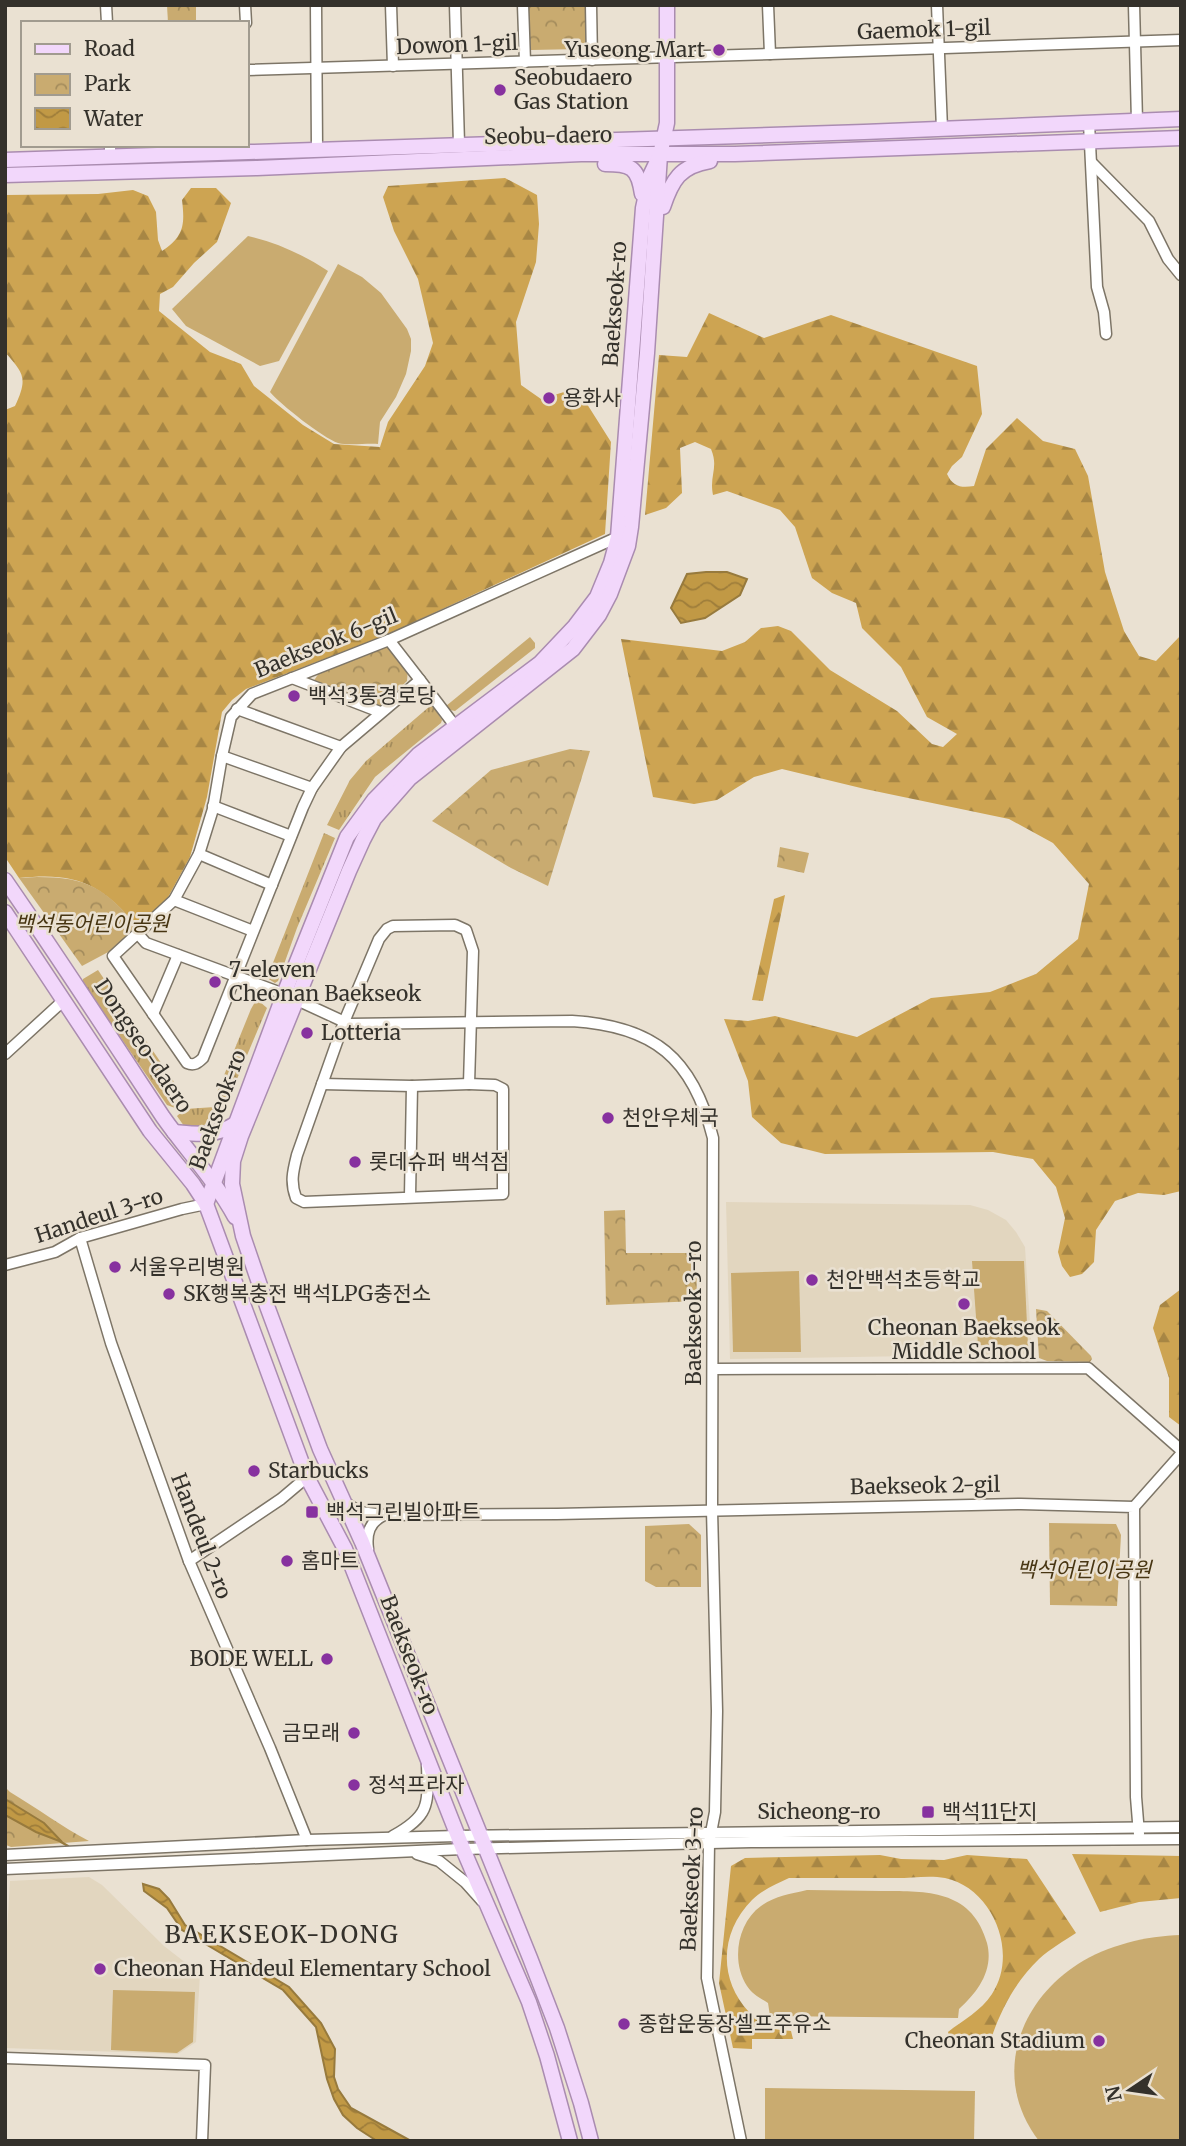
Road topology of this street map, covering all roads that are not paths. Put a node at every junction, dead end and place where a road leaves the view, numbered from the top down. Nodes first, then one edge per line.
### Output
1 (316, 5) edge
2 (391, 5) edge
3 (455, 5) edge
4 (523, 5) edge
5 (591, 5) edge
6 (667, 5) edge
7 (768, 5) edge
8 (937, 5) edge
9 (1134, 5) edge
10 (1181, 40) edge
11 (1135, 41) junction
12 (938, 48) junction
13 (770, 54) junction
14 (668, 58) junction
15 (592, 60) junction
16 (525, 62) junction
17 (457, 64) junction
18 (393, 66) junction
19 (317, 68) junction
20 (248, 70) edge
21 (1181, 119) edge
22 (1137, 121) junction
23 (1089, 123) junction
24 (942, 129) junction
25 (665, 137) junction
26 (1181, 138) edge
27 (1091, 142) junction
28 (459, 144) junction
29 (317, 149) junction
30 (110, 151) edge
31 (581, 154) junction
32 (734, 154) junction
33 (660, 155) junction
34 (5, 160) edge
35 (1091, 163) junction
36 (5, 175) edge
37 (643, 208) junction
38 (656, 225) junction
39 (1181, 275) edge
40 (1106, 334) dead end
41 (618, 537) junction
42 (389, 640) junction
43 (292, 678) junction
44 (420, 680) junction
45 (237, 709) junction
46 (380, 712) junction
47 (455, 726) junction
48 (341, 747) junction
49 (222, 756) junction
50 (312, 788) junction
51 (213, 806) junction
52 (291, 836) junction
53 (199, 854) junction
54 (5, 880) edge
55 (272, 884) junction
56 (174, 900) junction
57 (5, 912) edge
58 (253, 931) junction
59 (138, 934) junction
60 (178, 955) junction
61 (236, 976) junction
62 (291, 997) junction
63 (64, 1000) junction
64 (153, 1014) junction
65 (344, 1021) junction
66 (471, 1022) junction
67 (5, 1054) edge
68 (322, 1084) junction
69 (469, 1084) junction
70 (412, 1086) junction
71 (234, 1124) junction
72 (174, 1132) junction
73 (233, 1161) junction
74 (217, 1186) junction
75 (410, 1196) junction
76 (206, 1205) junction
77 (243, 1236) junction
78 (80, 1238) junction
79 (5, 1265) edge
80 (714, 1369) junction
81 (1181, 1452) edge
82 (307, 1476) junction
83 (344, 1502) junction
84 (1134, 1507) junction
85 (712, 1510) junction
86 (384, 1515) junction
87 (368, 1556) junction
88 (189, 1561) junction
89 (427, 1758) junction
90 (1181, 1827) edge
91 (712, 1831) junction
92 (1139, 1833) junction
93 (390, 1838) junction
94 (1181, 1839) edge
95 (307, 1840) junction
96 (460, 1842) junction
97 (483, 1842) junction
98 (709, 1843) junction
99 (408, 1852) junction
100 (5, 1855) edge
101 (5, 1869) edge
102 (488, 1908) junction
103 (5, 2058) edge
104 (202, 2141) edge
105 (570, 2141) edge
106 (591, 2141) edge
107 (741, 2141) edge

1 - 19 street
2 - 18 street
3 - 17 street
4 - 16 street
5 - 15 street
6 - 14 main road, Baekseok-ro
7 - 13 street
8 - 12 street
9 - 11 street
10 - 11 street, Gaemok 1-gil
11 - 12 street, Gaemok 1-gil
11 - 22 street
12 - 13 street, Gaemok 1-gil
12 - 24 street
13 - 14 street, Gaemok 1-gil
14 - 15 street, Dowon 1-gil
14 - 25 main road, Baekseok-ro
15 - 16 street, Dowon 1-gil
16 - 17 street, Dowon 1-gil
17 - 18 street, Dowon 1-gil
17 - 28 street
18 - 19 street, Dowon 1-gil
19 - 20 street, Dowon 1-gil
19 - 29 street
21 - 22 main road, Seobu-daero
22 - 23 main road, Seobu-daero
23 - 24 main road, Seobu-daero
23 - 27 street
24 - 25 main road, Seobu-daero
25 - 28 main road, Seobu-daero
25 - 33 main road, Baekseok-ro
26 - 27 main road, Seobu-daero
27 - 32 main road, Seobu-daero
27 - 35 street
28 - 29 main road, Seobu-daero
29 - 30 main road, Seobu-daero
30 - 34 main road, Seobu-daero
31 - 33 main road, Seobu-daero
31 - 36 main road, Seobu-daero
31 - 37 main road
32 - 33 main road, Seobu-daero
32 - 38 main road
33 - 37 main road, Baekseok-ro
33 - 38 main road, Baekseok-ro
35 - 39 street
35 - 40 street
37 - 41 main road, Baekseok-ro
38 - 62 main road, Baekseok-ro
41 - 42 street, Baekseok 6-gil
41 - 47 main road, Baekseok-ro
42 - 43 street, Baekseok 6-gil
42 - 44 street
43 - 45 street, Baekseok 6-gil
43 - 46 street
44 - 46 street
44 - 47 street
45 - 48 street
45 - 49 street
46 - 48 street
47 - 62 main road, Baekseok-ro
48 - 50 street
49 - 50 street
49 - 51 street
50 - 52 street
51 - 52 street
51 - 53 street
52 - 55 street
53 - 55 street
53 - 56 street
54 - 72 main road, Dongseo-daero
55 - 58 street
56 - 58 street
56 - 59 street
57 - 63 main road, Dongseo-daero
58 - 61 street
59 - 60 street, Baekseok 3-ro
59 - 64 street
60 - 61 street, Baekseok 3-ro
60 - 64 street
61 - 62 street, Baekseok 3-ro
61 - 64 street
62 - 65 street, Baekseok 3-ro
62 - 71 main road, Baekseok-ro
62 - 73 main road, Baekseok-ro
63 - 67 street
63 - 76 main road, Dongseo-daero
65 - 66 street, Baekseok 3-ro
65 - 66 street
65 - 68 street
66 - 69 street
66 - 80 street, Baekseok 3-ro
68 - 70 street
68 - 75 street
69 - 70 street
69 - 75 street
70 - 75 street
71 - 72 main road
71 - 74 main road, Baekseok-ro
72 - 74 main road, Dongseo-daero
73 - 74 main road
73 - 77 main road, Baekseok-ro
74 - 76 main road, Baekseok-ro
74 - 77 main road, Dongseo-daero
76 - 78 street, Handeul 3-ro
76 - 82 main road, Baekseok-ro
77 - 83 main road, Baekseok-ro
78 - 79 street, Handeul 3-ro
78 - 88 street, Handeul 2-ro
80 - 81 street
80 - 85 street, Baekseok 3-ro
81 - 84 street
82 - 88 street
82 - 89 main road, Baekseok-ro
83 - 86 street, Baekseok 2-gil
83 - 87 main road, Baekseok-ro
84 - 85 street, Baekseok 2-gil
84 - 92 street
85 - 86 street, Baekseok 2-gil
85 - 91 street, Baekseok 3-ro
86 - 87 street
87 - 97 main road, Baekseok-ro
88 - 95 street, Handeul 2-ro
89 - 93 street
89 - 96 main road, Baekseok-ro
90 - 92 street, Sicheong-ro
91 - 92 street, Sicheong-ro
91 - 97 street, Sicheong-ro
91 - 98 street, Baekseok 3-ro
92 - 94 street, Sicheong-ro
92 - 98 street, Sicheong-ro
93 - 95 street
93 - 96 street
95 - 100 street
96 - 97 street, Sicheong-ro
96 - 99 street
96 - 102 main road, Baekseok-ro
97 - 98 street, Sicheong-ro
97 - 106 main road, Baekseok-ro
98 - 107 street, Baekseok 3-ro
99 - 101 street
99 - 102 street
102 - 105 main road, Baekseok-ro
103 - 104 street

